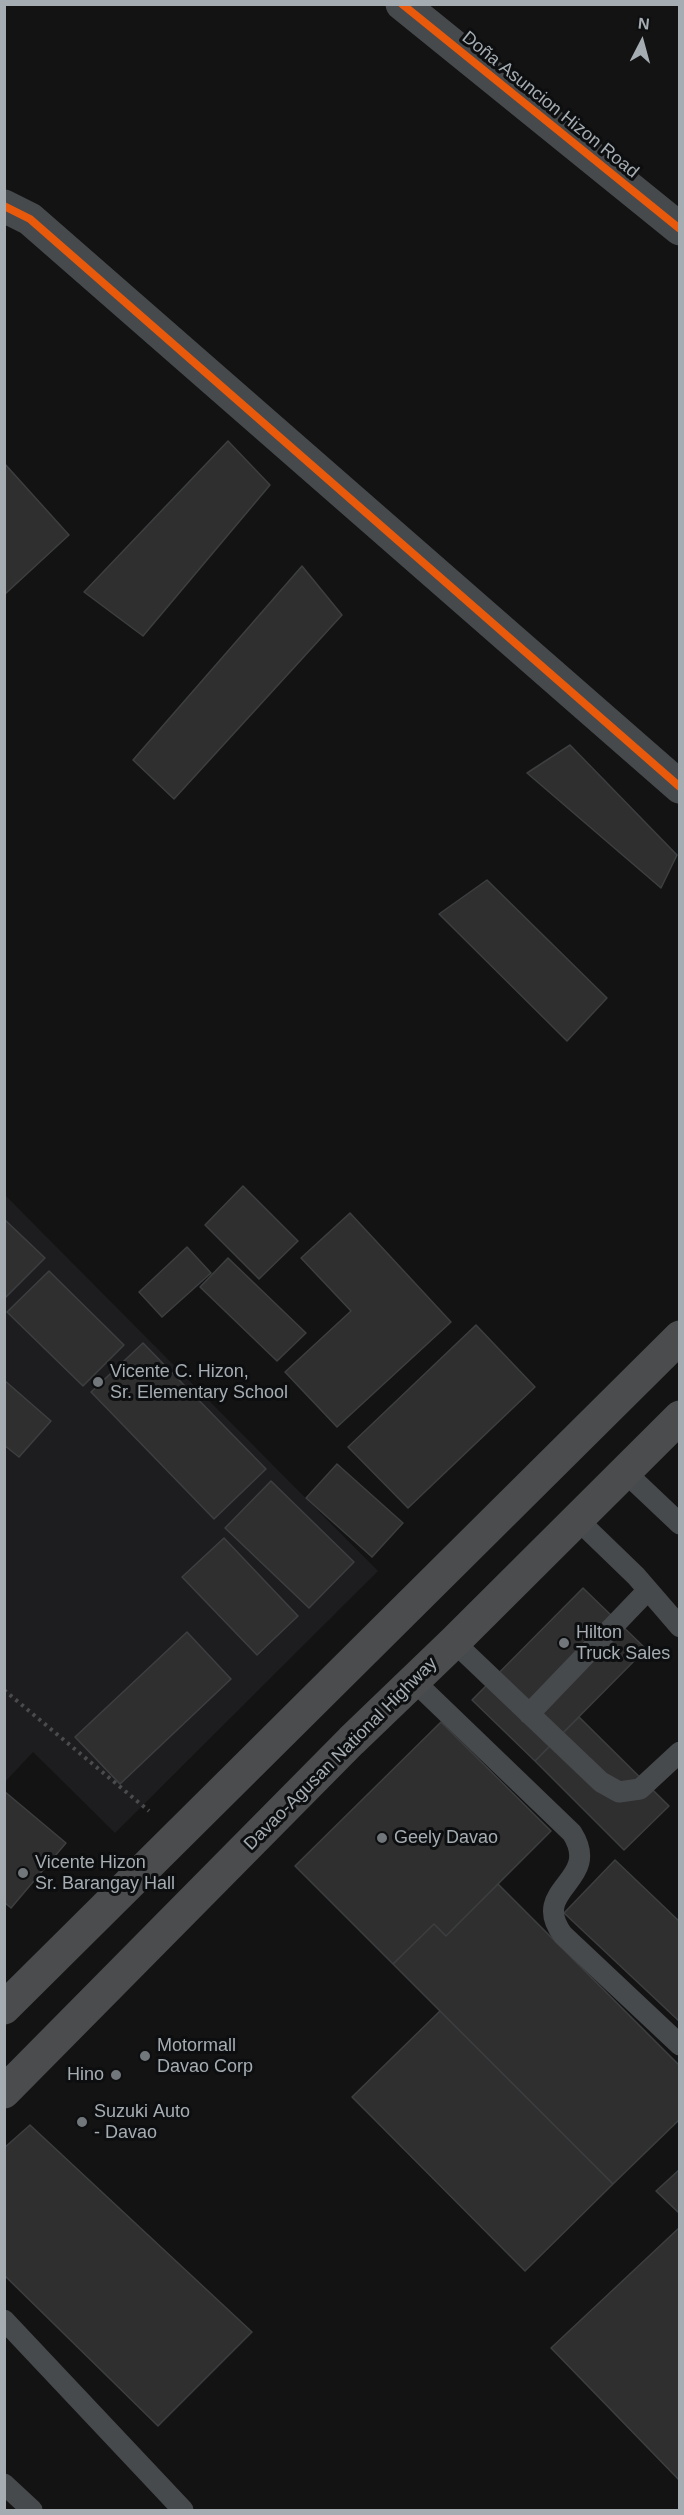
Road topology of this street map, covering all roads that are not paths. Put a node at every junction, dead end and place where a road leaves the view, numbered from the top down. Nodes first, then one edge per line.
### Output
1 (402, 4) edge
2 (4, 206) edge
3 (680, 229) edge
4 (680, 788) edge
5 (680, 1337) edge
6 (680, 1417) edge
7 (626, 1472) junction
8 (577, 1519) junction
9 (680, 1524) edge
10 (648, 1590) junction
11 (680, 1628) edge
12 (454, 1642) junction
13 (414, 1681) junction
14 (529, 1714) junction
15 (680, 1752) edge
16 (4, 2008) edge
17 (680, 2046) edge
18 (4, 2092) edge
19 (4, 2320) edge
20 (4, 2484) edge
21 (32, 2511) edge
22 (183, 2511) edge

1 - 3 street, Doña Asuncion Hizon Road
2 - 4 street
5 - 16 main road
6 - 7 main road, Davao-Agusan National Highway
7 - 8 main road, Davao-Agusan National Highway
7 - 9 lane
8 - 10 lane
8 - 12 main road, Davao-Agusan National Highway
10 - 11 lane
10 - 14 lane
12 - 13 main road, Davao-Agusan National Highway
12 - 14 lane
13 - 17 lane
13 - 18 main road, Davao-Agusan National Highway
14 - 15 lane
19 - 22 lane
20 - 21 lane

